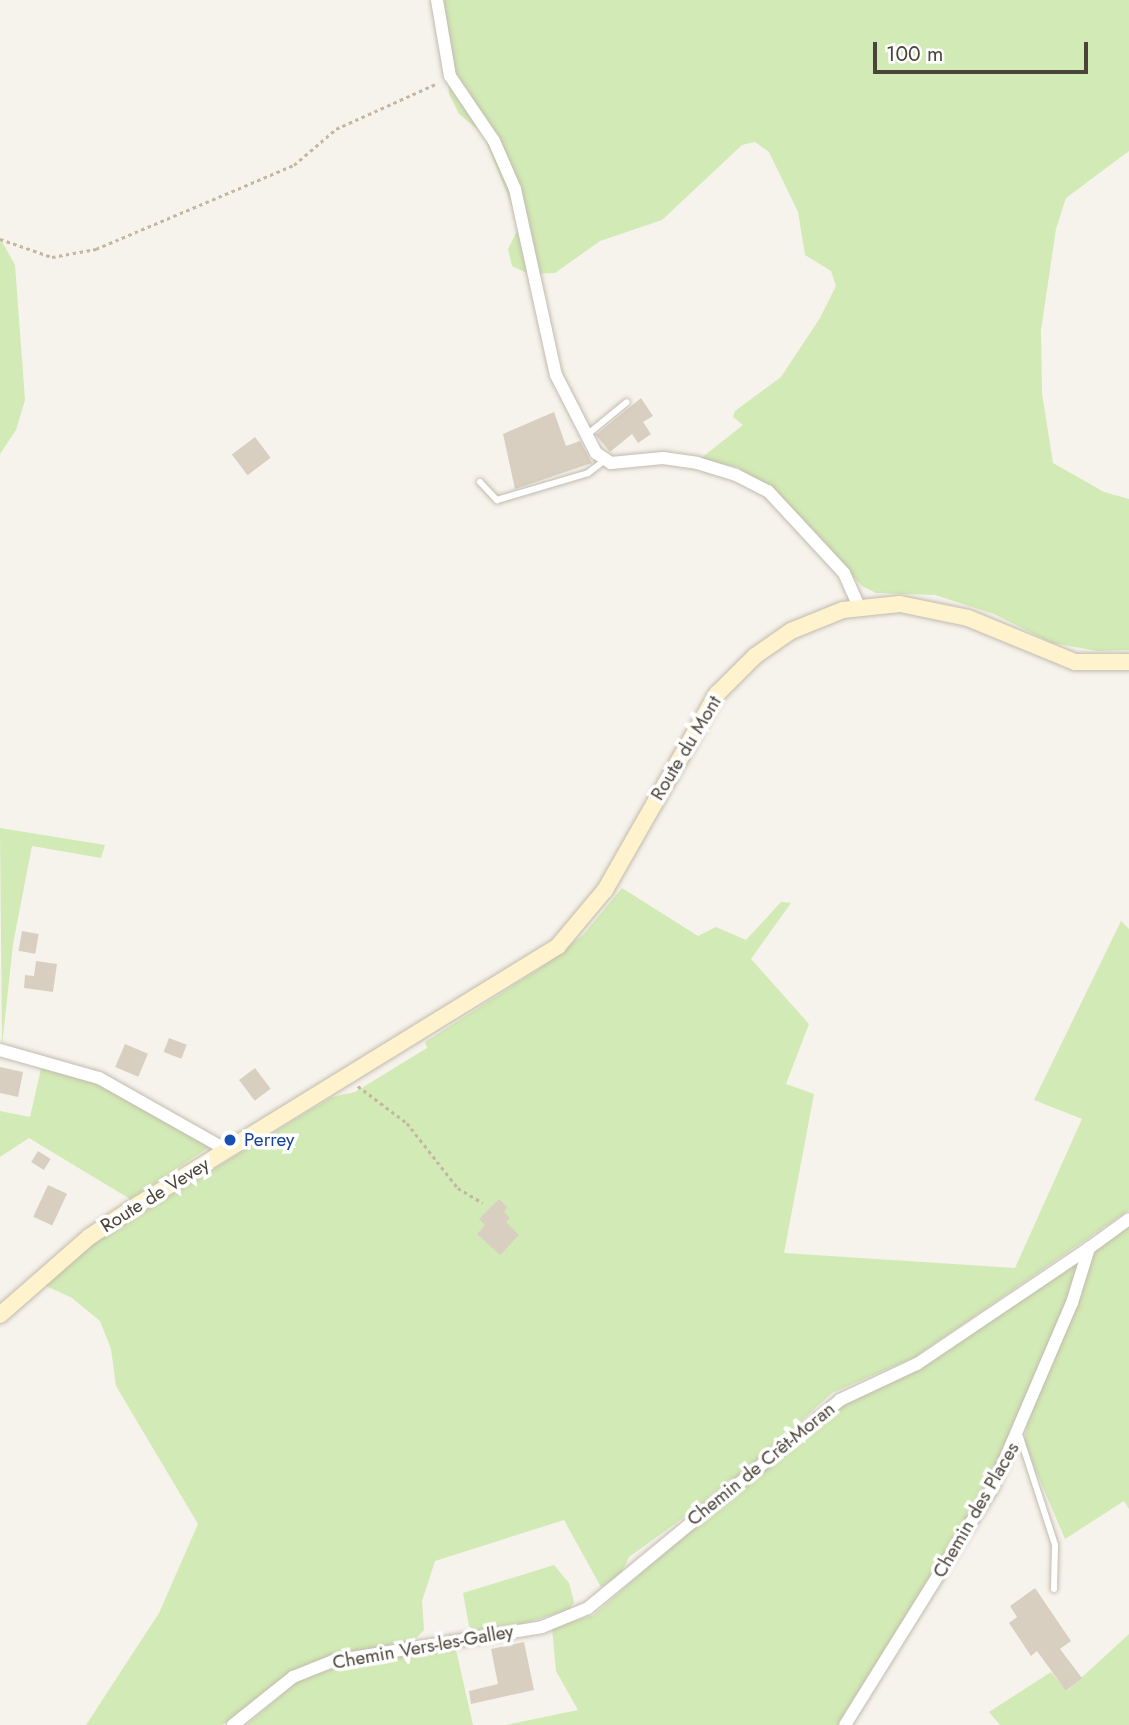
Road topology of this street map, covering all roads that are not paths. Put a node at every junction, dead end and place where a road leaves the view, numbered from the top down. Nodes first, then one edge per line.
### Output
1 (437, 0) edge
2 (627, 402) dead end
3 (586, 436) junction
4 (604, 461) junction
5 (481, 482) dead end
6 (859, 607) junction
7 (1129, 662) edge
8 (0, 1050) edge
9 (353, 1074) joint
10 (227, 1150) junction
11 (1129, 1219) edge
12 (1088, 1248) junction
13 (0, 1315) edge
14 (1018, 1434) junction
15 (1054, 1589) dead end
16 (588, 1608) joint
17 (233, 1725) edge
18 (845, 1725) edge

1 - 3 street
2 - 3 lane
3 - 4 street
4 - 5 lane
4 - 6 street
6 - 7 main road, Route du Mont
6 - 9 main road, Route du Mont
8 - 10 street
9 - 10 main road, Route de Vevey
10 - 13 main road, Route de Vevey
11 - 12 street
12 - 14 street, Chemin des Places
12 - 16 street, Chemin de Crêt-Moran
14 - 15 lane
14 - 18 street, Chemin des Places
16 - 17 street, Chemin Vers-les-Galley

